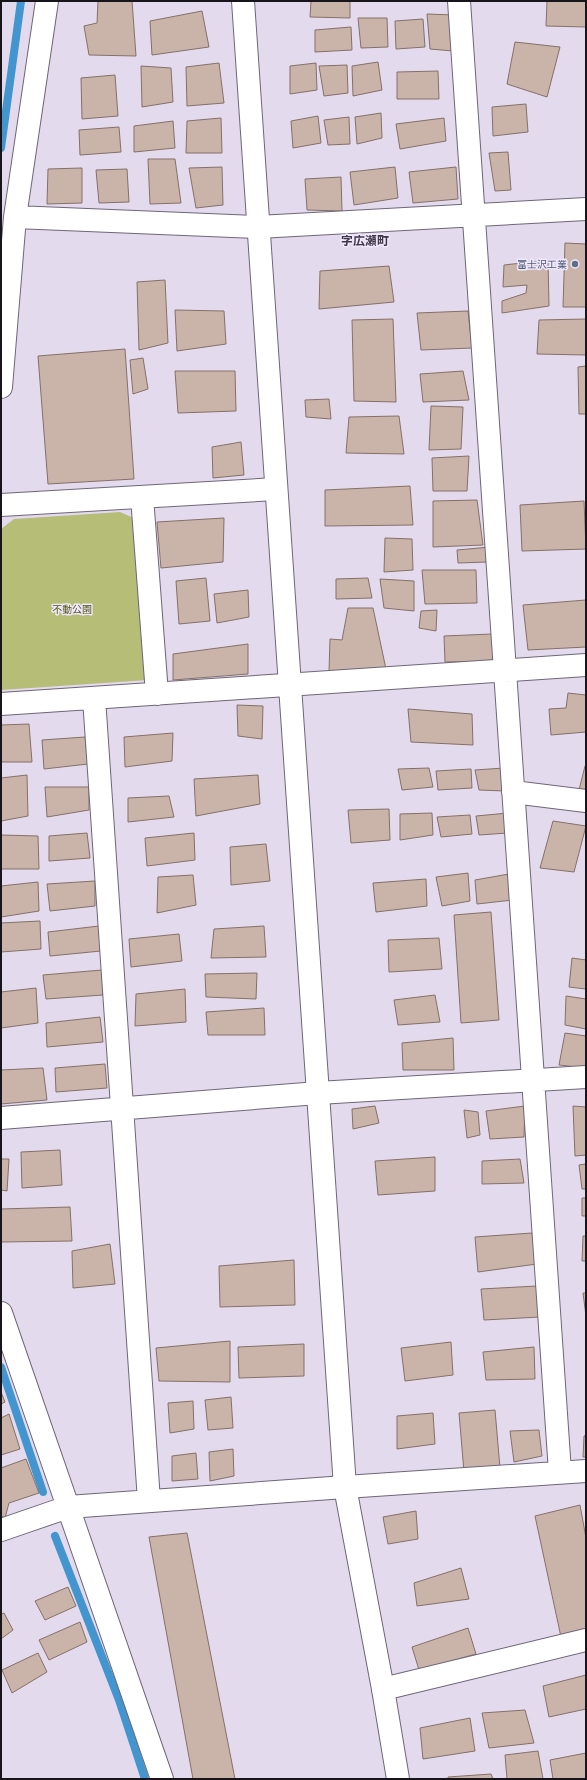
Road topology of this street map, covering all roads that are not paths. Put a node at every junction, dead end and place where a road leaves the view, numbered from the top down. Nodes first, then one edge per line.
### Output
1 (47, 1) edge
2 (243, 1) edge
3 (459, 1) edge
4 (586, 209) edge
5 (474, 215) junction
6 (15, 217) junction
7 (258, 227) junction
8 (5, 283) edge
9 (1, 387) edge
10 (276, 489) junction
11 (142, 497) junction
12 (1, 505) edge
13 (586, 665) edge
14 (505, 671) junction
15 (290, 685) junction
16 (157, 694) junction
17 (94, 698) junction
18 (1, 704) edge
19 (513, 792) junction
20 (586, 802) edge
21 (586, 1077) edge
22 (533, 1080) junction
23 (318, 1093) junction
24 (122, 1109) junction
25 (1, 1118) edge
26 (1, 1313) edge
27 (586, 1471) edge
28 (560, 1472) junction
29 (345, 1486) junction
30 (149, 1501) junction
31 (68, 1507) junction
32 (1, 1530) edge
33 (586, 1640) edge
34 (383, 1689) junction
35 (162, 1779) edge
36 (398, 1779) edge

1 - 6 street
2 - 7 street
3 - 5 street
4 - 5 street
5 - 7 street
5 - 14 street
6 - 7 street
6 - 8 street
7 - 10 street
8 - 9 street
10 - 11 street
10 - 15 street
11 - 12 street
11 - 16 street
13 - 14 street
14 - 15 street
14 - 19 street
15 - 16 street
15 - 23 street
16 - 17 street
17 - 18 street
17 - 24 street
19 - 20 street
19 - 22 street
21 - 22 street
22 - 23 street
22 - 28 street
23 - 24 street
23 - 29 street
24 - 25 street
24 - 30 street
26 - 31 street
27 - 28 street
28 - 29 street
29 - 30 street
29 - 34 street
30 - 31 street
31 - 32 street
31 - 35 street
33 - 34 street
34 - 36 street

